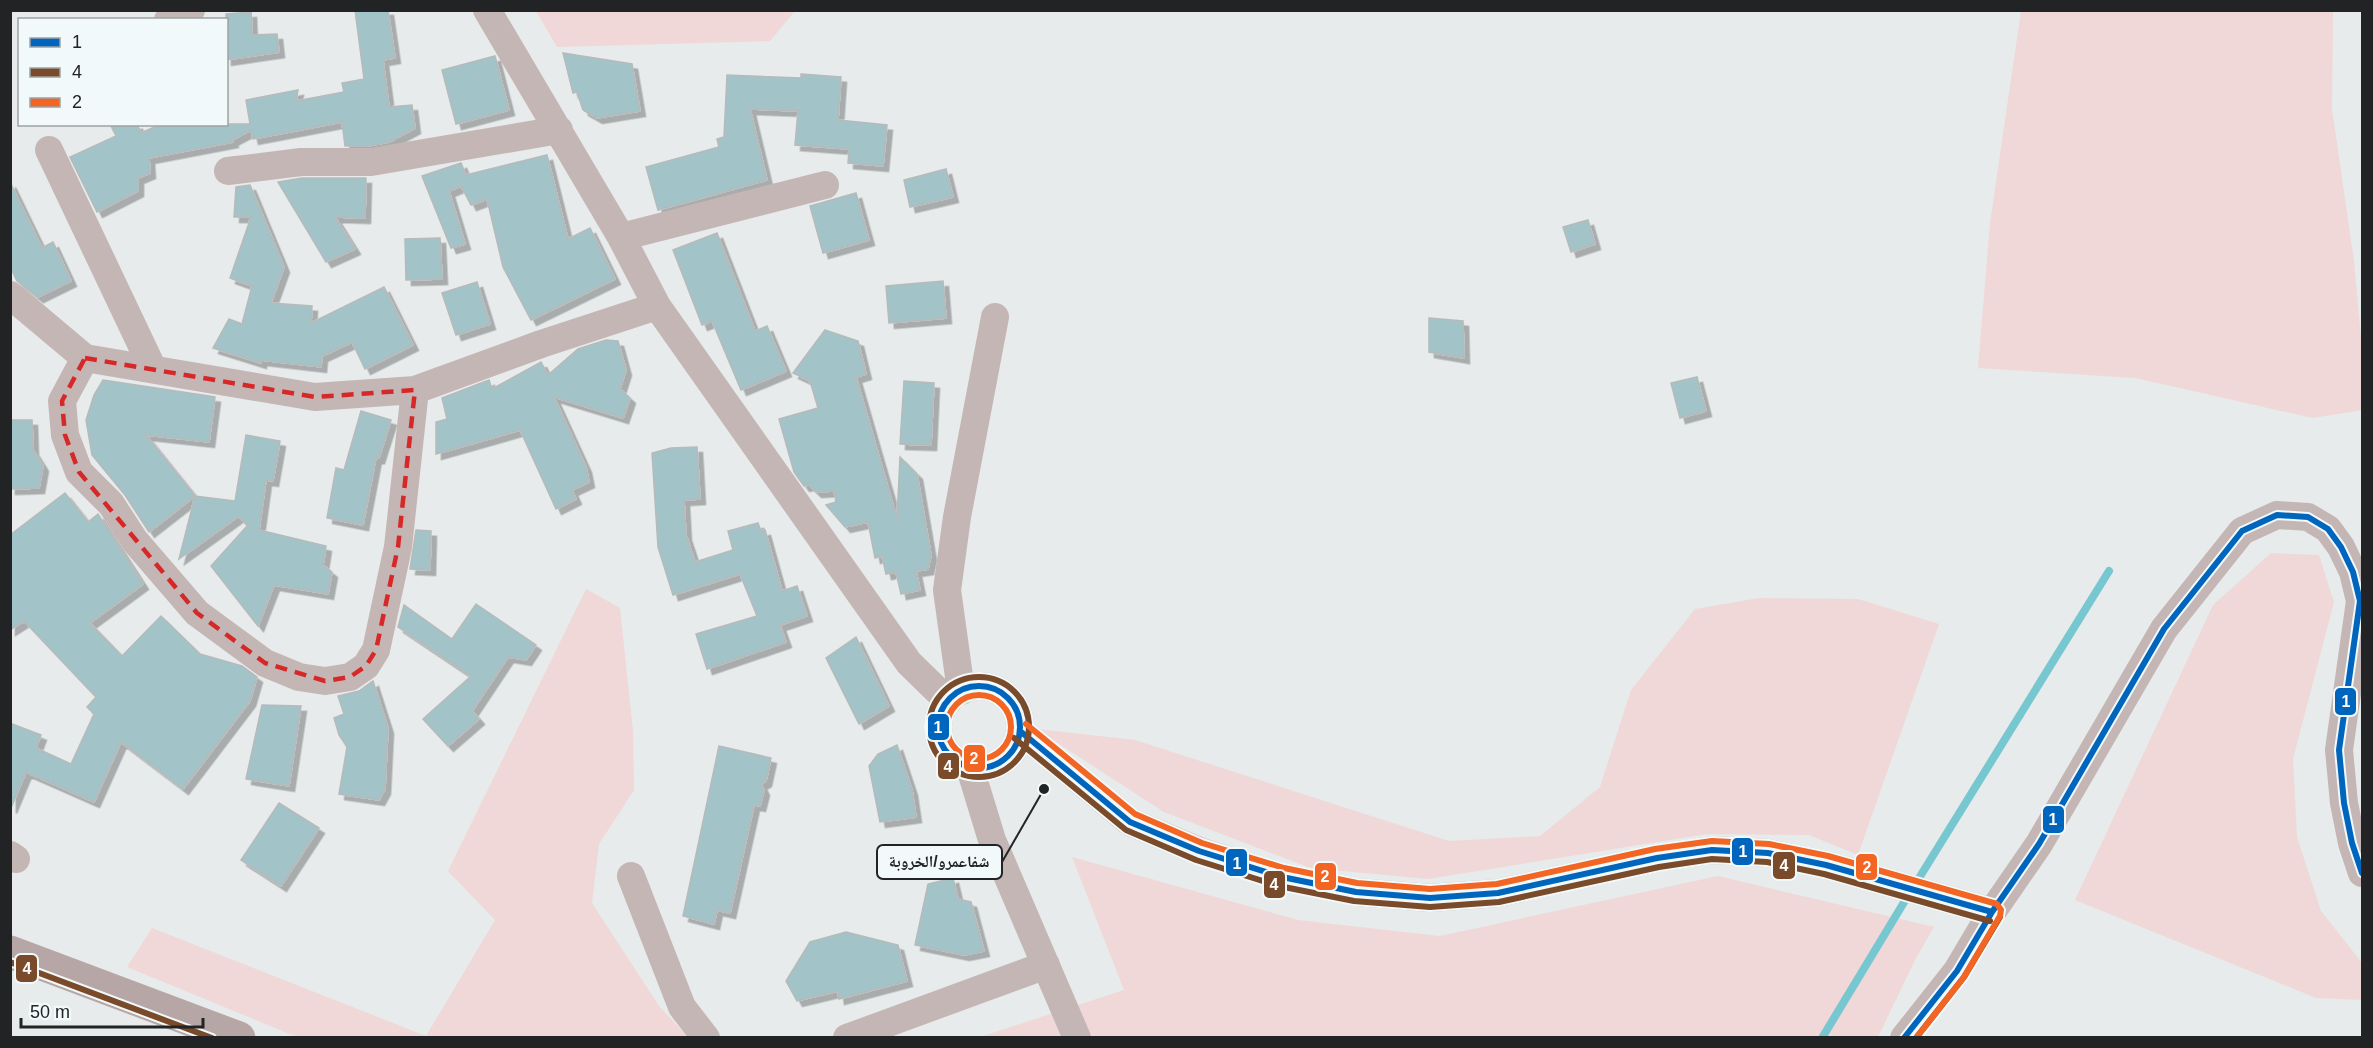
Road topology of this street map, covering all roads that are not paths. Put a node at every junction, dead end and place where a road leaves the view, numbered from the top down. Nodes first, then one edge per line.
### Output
1 (191, 10) edge
2 (487, 10) edge
3 (173, 18) edge
4 (559, 130) junction
5 (49, 150) dead end
6 (228, 171) dead end
7 (825, 185) dead end
8 (621, 237) junction
9 (10, 295) edge
10 (657, 306) junction
11 (995, 318) dead end
12 (85, 358) junction
13 (152, 368) junction
14 (415, 390) junction
15 (954, 696) junction
16 (1020, 731) junction
17 (970, 768) junction
18 (2362, 873) edge
19 (631, 876) dead end
20 (1992, 912) junction
21 (10, 952) edge
22 (1046, 965) junction
23 (239, 1038) edge
24 (706, 1038) edge
25 (848, 1038) edge
26 (1077, 1038) edge
27 (1904, 1038) edge

1 - 3 street
2 - 4 street
4 - 6 street
4 - 8 street
5 - 13 street
7 - 8 street
8 - 10 street
9 - 12 street
10 - 14 street
10 - 15 street
11 - 15 street
12 - 13 street
12 - 14 street
13 - 14 street
15 - 16 street
15 - 17 street
16 - 17 street
16 - 20 street
17 - 22 street
18 - 20 street
19 - 24 street
20 - 27 street
21 - 23 highway
22 - 25 street
22 - 26 street

